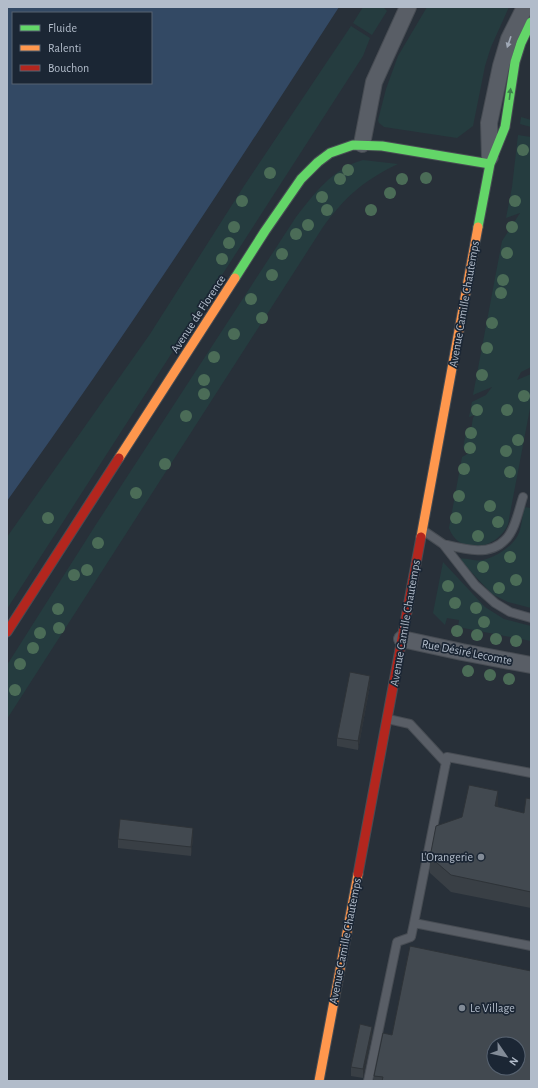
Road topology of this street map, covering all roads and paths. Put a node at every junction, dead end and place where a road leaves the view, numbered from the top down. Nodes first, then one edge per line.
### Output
1 (408, 7) edge
2 (525, 7) edge
3 (531, 22) edge
4 (362, 144) junction
5 (490, 164) junction
6 (523, 497) dead end
7 (422, 530) junction
8 (443, 544) junction
9 (531, 618) edge
10 (7, 632) edge
11 (402, 639) junction
12 (531, 665) edge
13 (387, 719) junction
14 (446, 763) junction
15 (531, 773) edge
16 (414, 923) junction
17 (531, 946) edge
18 (319, 1081) edge
19 (368, 1081) edge

1 - 4 street
2 -> 5 street, Avenue Camille Chautemps
5 -> 3 street, Avenue Camille Chautemps
4 - 5 street, Avenue de Florence
4 - 10 street, Avenue de Florence
5 - 7 street, Avenue Camille Chautemps
6 - 8 lane
7 - 8 lane
7 - 11 street, Avenue Camille Chautemps
8 - 9 lane
11 - 12 street, Rue Désiré Lecomte
11 - 13 street, Avenue Camille Chautemps
13 - 14 lane
13 - 18 street, Avenue Camille Chautemps
14 - 15 lane
14 - 16 lane
16 - 17 lane
16 - 19 lane

